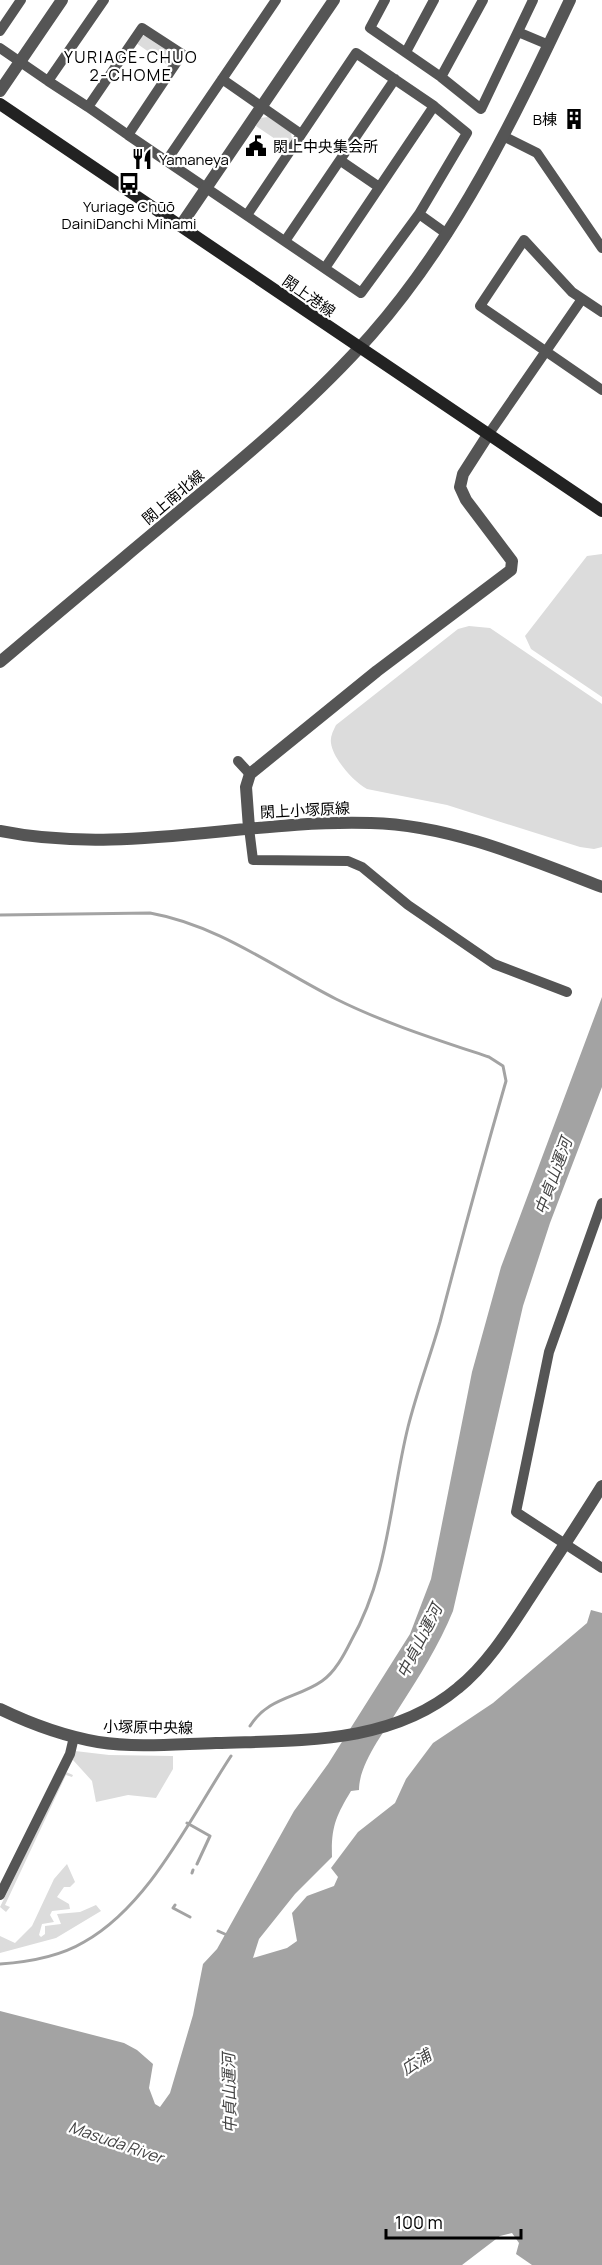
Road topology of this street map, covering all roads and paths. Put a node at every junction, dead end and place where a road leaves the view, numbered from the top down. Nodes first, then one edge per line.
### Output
1 (21, 0) edge
2 (62, 0) edge
3 (103, 0) edge
4 (276, 0) edge
5 (385, 0) edge
6 (434, 0) edge
7 (483, 0) edge
8 (533, 0) edge
9 (570, 0) edge
10 (332, 1) edge
11 (0, 31) edge
12 (518, 32) junction
13 (549, 45) junction
14 (0, 48) edge
15 (406, 52) junction
16 (20, 61) junction
17 (441, 77) junction
18 (222, 79) junction
19 (395, 79) junction
20 (48, 81) junction
21 (0, 90) edge
22 (0, 104) edge
23 (434, 105) junction
24 (261, 106) junction
25 (88, 107) junction
26 (301, 134) junction
27 (128, 135) junction
28 (505, 137) junction
29 (167, 160) junction
30 (341, 161) junction
31 (379, 187) junction
32 (206, 188) junction
33 (419, 214) junction
34 (247, 215) junction
35 (181, 225) junction
36 (447, 234) junction
37 (285, 241) junction
38 (602, 248) edge
39 (325, 268) junction
40 (582, 299) junction
41 (602, 312) edge
42 (358, 348) junction
43 (546, 352) junction
44 (602, 390) edge
45 (489, 435) junction
46 (602, 511) edge
47 (0, 662) edge
48 (238, 761) dead end
49 (250, 774) junction
50 (249, 828) junction
51 (0, 831) edge
52 (602, 887) edge
53 (567, 992) dead end
54 (602, 1203) edge
55 (602, 1486) edge
56 (565, 1544) junction
57 (602, 1568) edge
58 (0, 1709) edge
59 (74, 1737) junction
60 (0, 1895) edge

1 - 11 street
2 - 16 street
3 - 20 street
4 - 18 street
5 - 15 street
6 - 15 street
7 - 17 street
8 - 12 street
9 - 13 street, 閖上南北線
10 - 24 street
12 - 13 street
12 - 17 street
13 - 28 street, 閖上南北線
14 - 16 street
15 - 17 street
16 - 20 street
16 - 21 street
18 - 24 street
18 - 29 street
19 - 23 street
19 - 26 street
19 - 30 street
20 - 25 street
22 - 35 main road, 閖上港線
23 - 31 street
23 - 33 street
24 - 26 street
24 - 32 street
25 - 27 street
25 - 27 street
26 - 34 street
27 - 29 street
28 - 36 street, 閖上南北線
28 - 38 street
29 - 32 street
30 - 31 street
30 - 37 street
31 - 39 street
32 - 34 street
32 - 35 street
33 - 36 street
33 - 39 street
34 - 37 street
35 - 42 main road, 閖上港線
36 - 42 street, 閖上南北線
37 - 39 street
40 - 41 street
40 - 43 street
40 - 43 street
42 - 45 main road, 閖上港線
42 - 47 street, 閖上南北線
43 - 44 street
43 - 45 street
45 - 46 main road, 閖上港線
45 - 49 street
48 - 49 street
49 - 50 street
50 - 51 street, 閖上小塚原線
50 - 52 street, 閖上小塚原線
50 - 53 street
54 - 56 street
55 - 56 street
56 - 57 street
56 - 59 street, 小塚原中央線
58 - 59 street, 小塚原中央線
59 - 60 street

